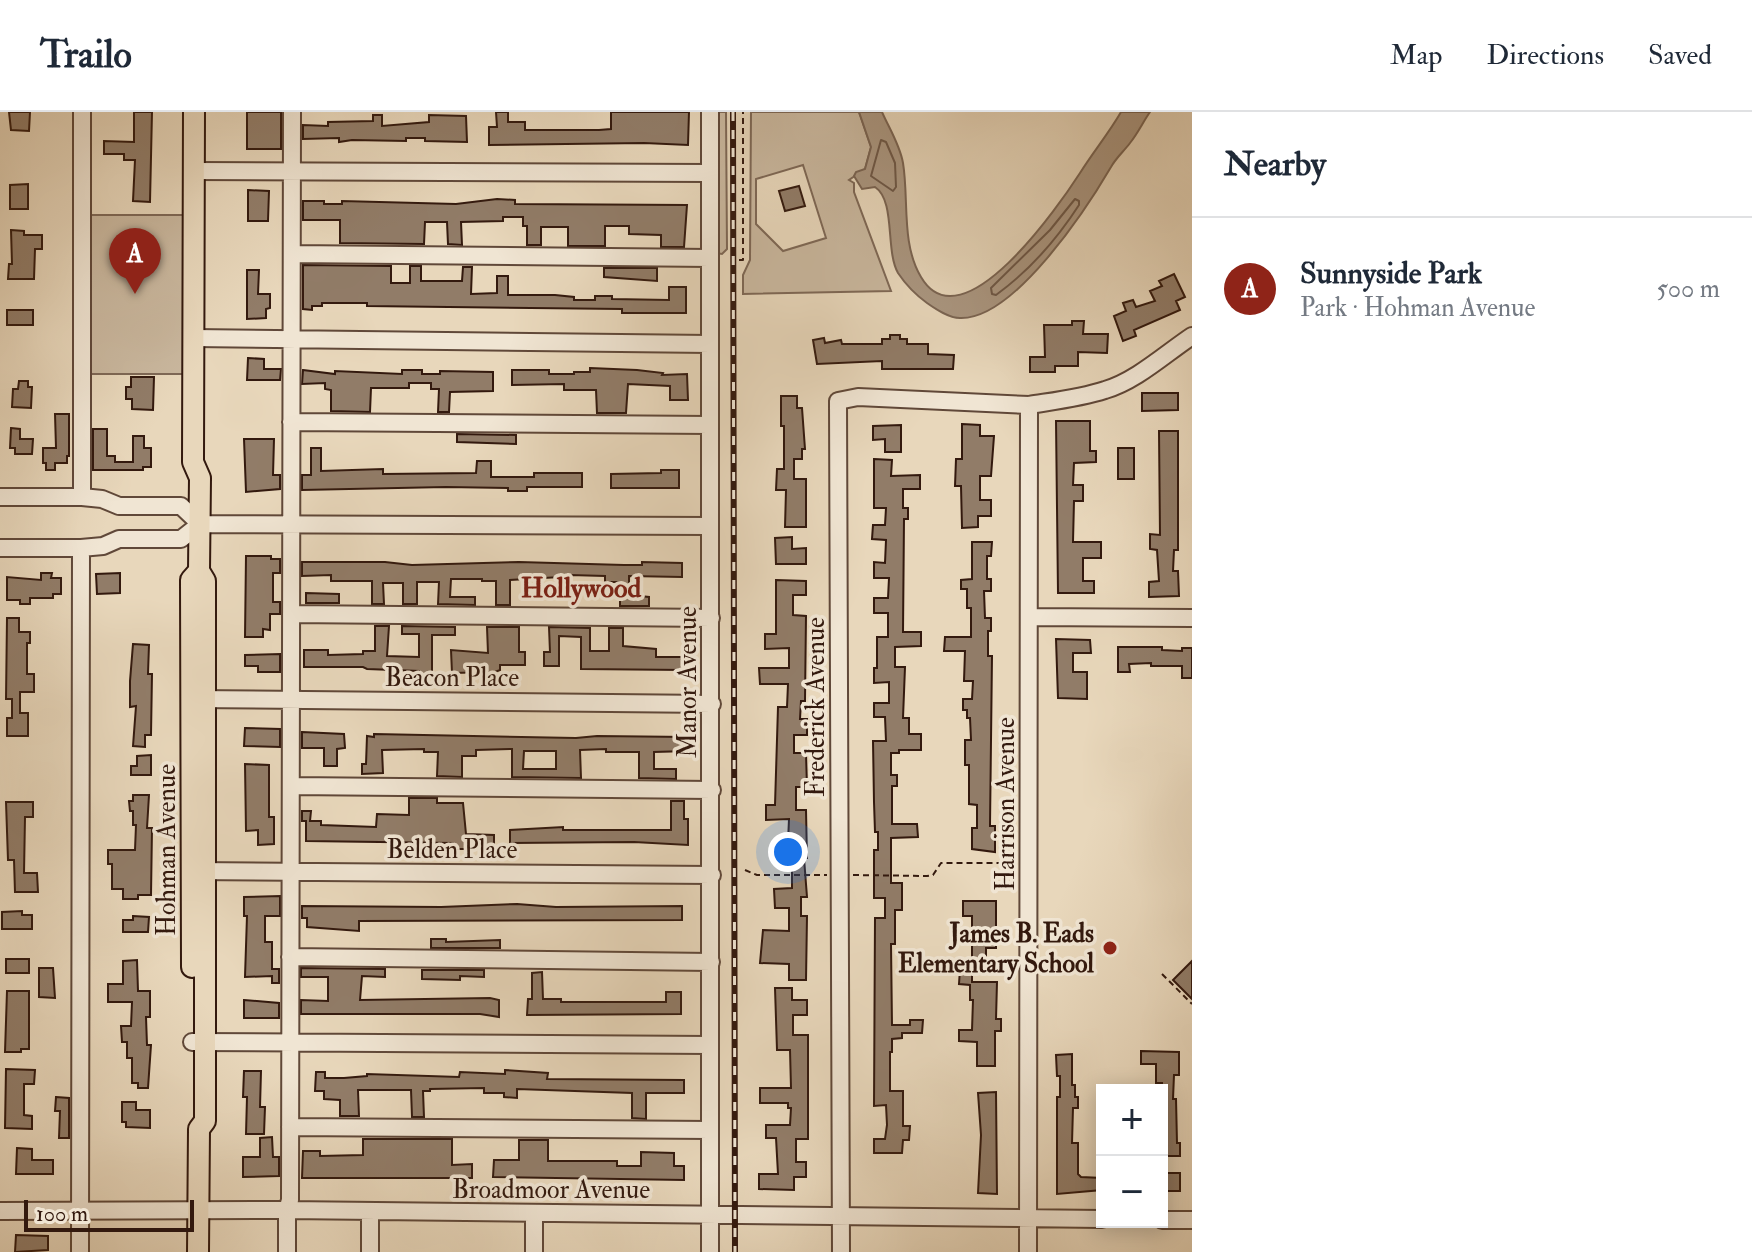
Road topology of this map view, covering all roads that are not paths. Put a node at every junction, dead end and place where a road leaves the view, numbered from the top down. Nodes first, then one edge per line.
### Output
1 (82, 112) edge
2 (194, 112) edge
3 (207, 112) edge
4 (292, 112) edge
5 (710, 112) edge
6 (200, 171) junction
7 (292, 171) junction
8 (710, 173) junction
9 (292, 254) junction
10 (710, 258) junction
11 (1192, 336) edge
12 (200, 338) junction
13 (292, 340) junction
14 (710, 344) junction
15 (1029, 405) junction
16 (291, 422) junction
17 (710, 425) junction
18 (0, 497) edge
19 (82, 497) junction
20 (200, 524) junction
21 (291, 524) junction
22 (710, 526) junction
23 (0, 548) edge
24 (81, 548) junction
25 (291, 614) junction
26 (1029, 617) junction
27 (711, 618) junction
28 (1192, 618) edge
29 (199, 700) junction
30 (291, 700) junction
31 (712, 704) junction
32 (291, 786) junction
33 (712, 790) junction
34 (199, 871) junction
35 (291, 872) junction
36 (712, 875) junction
37 (290, 957) junction
38 (711, 962) junction
39 (199, 1042) junction
40 (290, 1043) junction
41 (710, 1045) junction
42 (290, 1127) junction
43 (710, 1130) junction
44 (80, 1210) junction
45 (198, 1210) junction
46 (287, 1210) junction
47 (0, 1211) edge
48 (370, 1212) junction
49 (534, 1213) junction
50 (711, 1214) junction
51 (841, 1215) junction
52 (1028, 1218) junction
53 (1096, 1219) edge
54 (1168, 1220) edge
55 (1192, 1220) edge
56 (80, 1252) edge
57 (198, 1252) edge
58 (287, 1252) edge
59 (370, 1252) edge
60 (534, 1252) edge
61 (710, 1252) edge
62 (841, 1252) edge
63 (1028, 1252) edge

1 - 19 street
2 - 6 main road, Hohman Avenue
3 - 6 main road, Hohman Avenue
4 - 7 street
5 - 8 street, Manor Avenue
6 - 7 street
6 - 12 main road, Hohman Avenue
7 - 8 street
7 - 9 street
8 - 10 street, Manor Avenue
9 - 10 street
9 - 13 street
10 - 14 street, Manor Avenue
11 - 15 street
12 - 13 street
12 - 20 main road, Hohman Avenue
13 - 14 street
13 - 16 street
14 - 17 street, Manor Avenue
15 - 26 street, Harrison Avenue
15 - 51 street, Frederick Avenue
16 - 17 street
16 - 21 street
17 - 22 street, Manor Avenue
18 - 19 street
19 - 20 street
20 - 21 street
20 - 24 street
20 - 29 main road, Hohman Avenue
21 - 22 street
21 - 25 street
22 - 27 street, Manor Avenue
23 - 24 street
24 - 44 street
25 - 27 street
25 - 30 street
26 - 28 street
26 - 52 street, Harrison Avenue
27 - 31 street, Manor Avenue
29 - 30 street, Beacon Place
29 - 34 main road, Hohman Avenue
30 - 31 street, Beacon Place
30 - 32 street
31 - 33 street, Manor Avenue
32 - 33 street
32 - 35 street
33 - 36 street, Manor Avenue
34 - 35 street, Belden Place
34 - 39 main road, Hohman Avenue
35 - 36 street, Belden Place
35 - 37 street
36 - 38 street, Manor Avenue
37 - 38 street
37 - 40 street
38 - 41 street, Manor Avenue
39 - 40 street
39 - 45 main road, Hohman Avenue
40 - 41 street
40 - 42 street
41 - 43 street, Manor Avenue
42 - 43 street
42 - 46 street
43 - 50 street, Manor Avenue
44 - 45 street, Broadmoor Avenue
44 - 47 street, Broadmoor Avenue
44 - 56 street
45 - 46 street, Broadmoor Avenue
45 - 57 main road, Hohman Avenue
46 - 48 street, Broadmoor Avenue
46 - 58 street
48 - 49 street, Broadmoor Avenue
48 - 59 street
49 - 50 street, Broadmoor Avenue
49 - 60 street
50 - 51 street, Broadmoor Avenue
50 - 61 street, Manor Avenue
51 - 52 street, Broadmoor Avenue
51 - 62 street, Frederick Avenue
52 - 53 street, Broadmoor Avenue
52 - 63 street, Harrison Avenue
54 - 55 street

